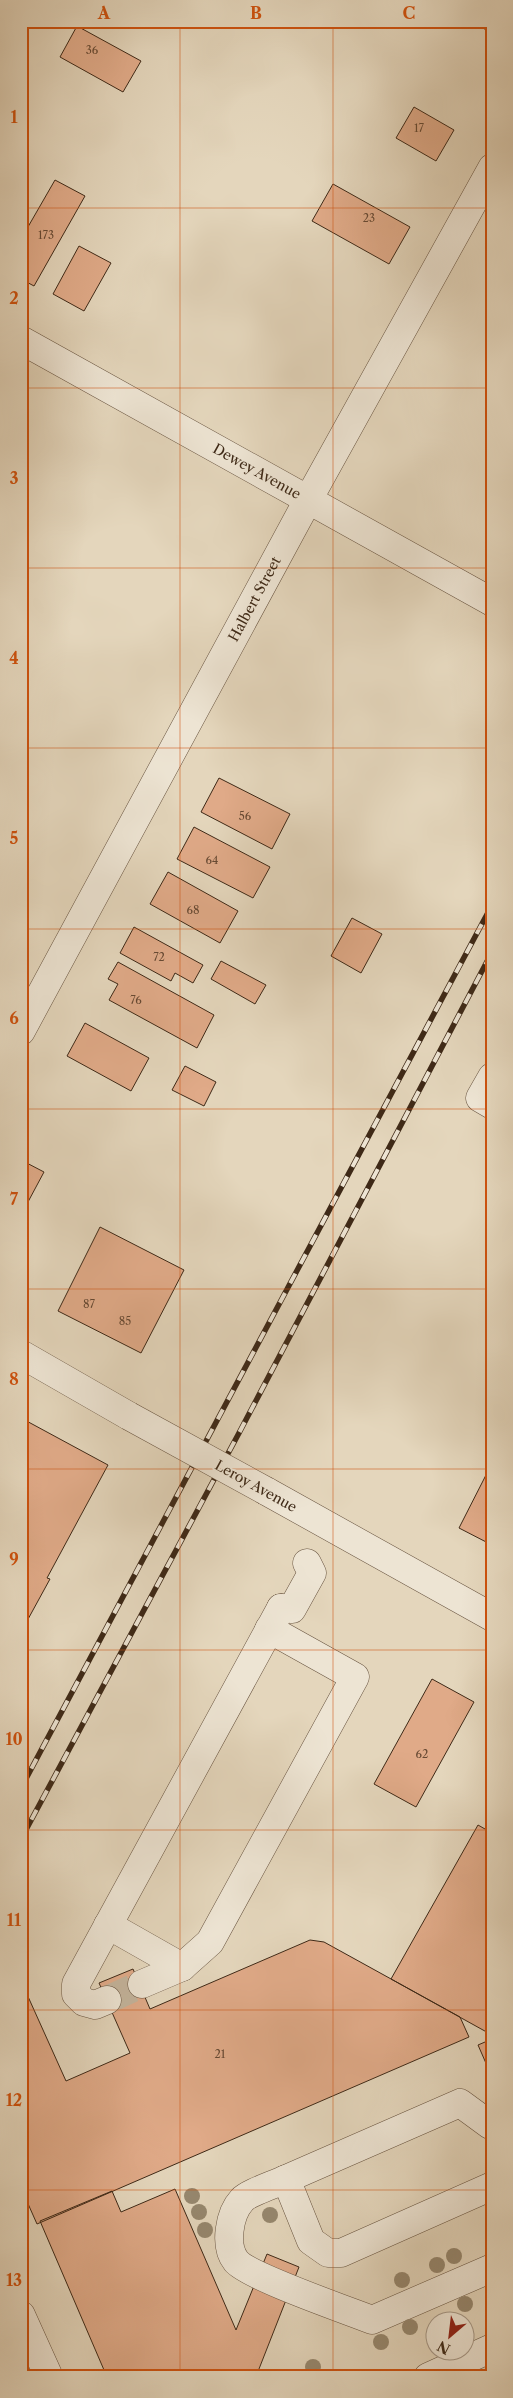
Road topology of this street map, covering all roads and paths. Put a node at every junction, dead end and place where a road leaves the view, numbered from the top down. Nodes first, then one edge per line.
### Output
1 (492, 168) edge
2 (21, 340) edge
3 (308, 500) junction
4 (492, 602) edge
5 (21, 1031) edge
6 (21, 1354) edge
7 (328, 1525) junction
8 (492, 1618) edge
9 (275, 1619) junction
10 (108, 1925) junction
11 (182, 1967) junction
12 (142, 1984) tunnel mouth
13 (107, 2000) tunnel mouth
14 (491, 2126) edge
15 (286, 2179) junction
16 (492, 2186) edge
17 (492, 2268) edge
18 (22, 2319) edge
19 (492, 2348) edge
20 (49, 2377) edge
21 (428, 2377) edge

1 - 3 street, Halbert Street
2 - 3 street, Dewey Avenue
3 - 4 street, Dewey Avenue
3 - 5 street, Halbert Street
6 - 7 street, Leroy Avenue, bridge
7 - 8 street, Leroy Avenue
7 - 9 street
9 - 10 street
9 - 11 street
10 - 11 street
10 - 13 street
11 - 12 street
14 - 15 street
15 - 16 street
15 - 17 street
18 - 20 street
19 - 21 street

